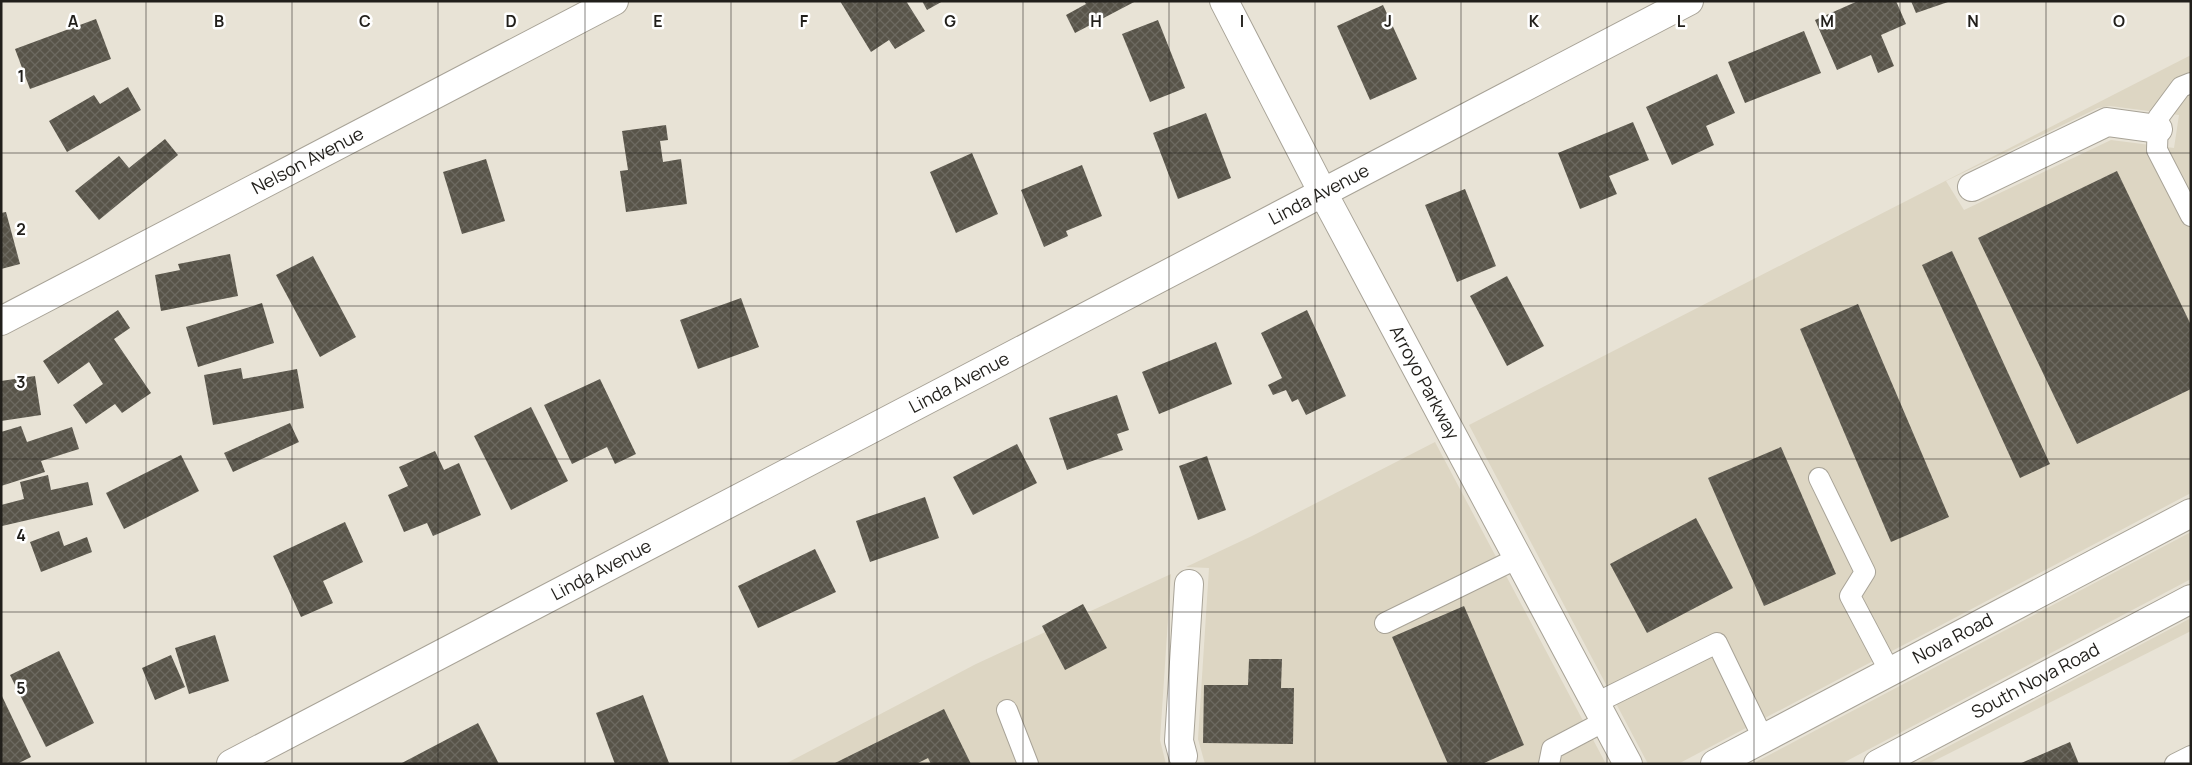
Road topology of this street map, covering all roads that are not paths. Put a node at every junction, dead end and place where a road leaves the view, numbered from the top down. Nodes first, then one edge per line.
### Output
1 (614, 1) edge
2 (1224, 1) edge
3 (1689, 1) edge
4 (2191, 83) edge
5 (2158, 129) junction
6 (1972, 187) dead end
7 (1323, 193) junction
8 (2191, 216) edge
9 (1, 321) edge
10 (1819, 478) dead end
11 (2191, 513) edge
12 (1518, 558) junction
13 (1189, 584) dead end
14 (2191, 599) edge
15 (1385, 623) dead end
16 (1890, 672) junction
17 (1007, 710) dead end
18 (1600, 712) junction
19 (1763, 738) junction
20 (2191, 756) edge
21 (1184, 760) edge
22 (231, 764) edge
23 (1028, 764) edge
24 (1550, 764) edge
25 (1628, 764) edge
26 (1715, 764) edge
27 (1878, 764) edge
28 (2174, 764) edge

1 - 9 street, Nelson Avenue
2 - 7 street, Arroyo Parkway
3 - 7 street, Linda Avenue
4 - 5 lane
5 - 6 street
5 - 8 lane
7 - 12 street, Arroyo Parkway
7 - 22 street, Linda Avenue
10 - 16 lane
11 - 16 street, Nova Road
12 - 15 lane
12 - 18 street, Arroyo Parkway
13 - 21 street
14 - 27 street, South Nova Road
16 - 19 street, Nova Road
17 - 23 lane
18 - 19 lane
18 - 24 lane
18 - 25 street, Arroyo Parkway
19 - 26 street, Nova Road
20 - 28 lane

